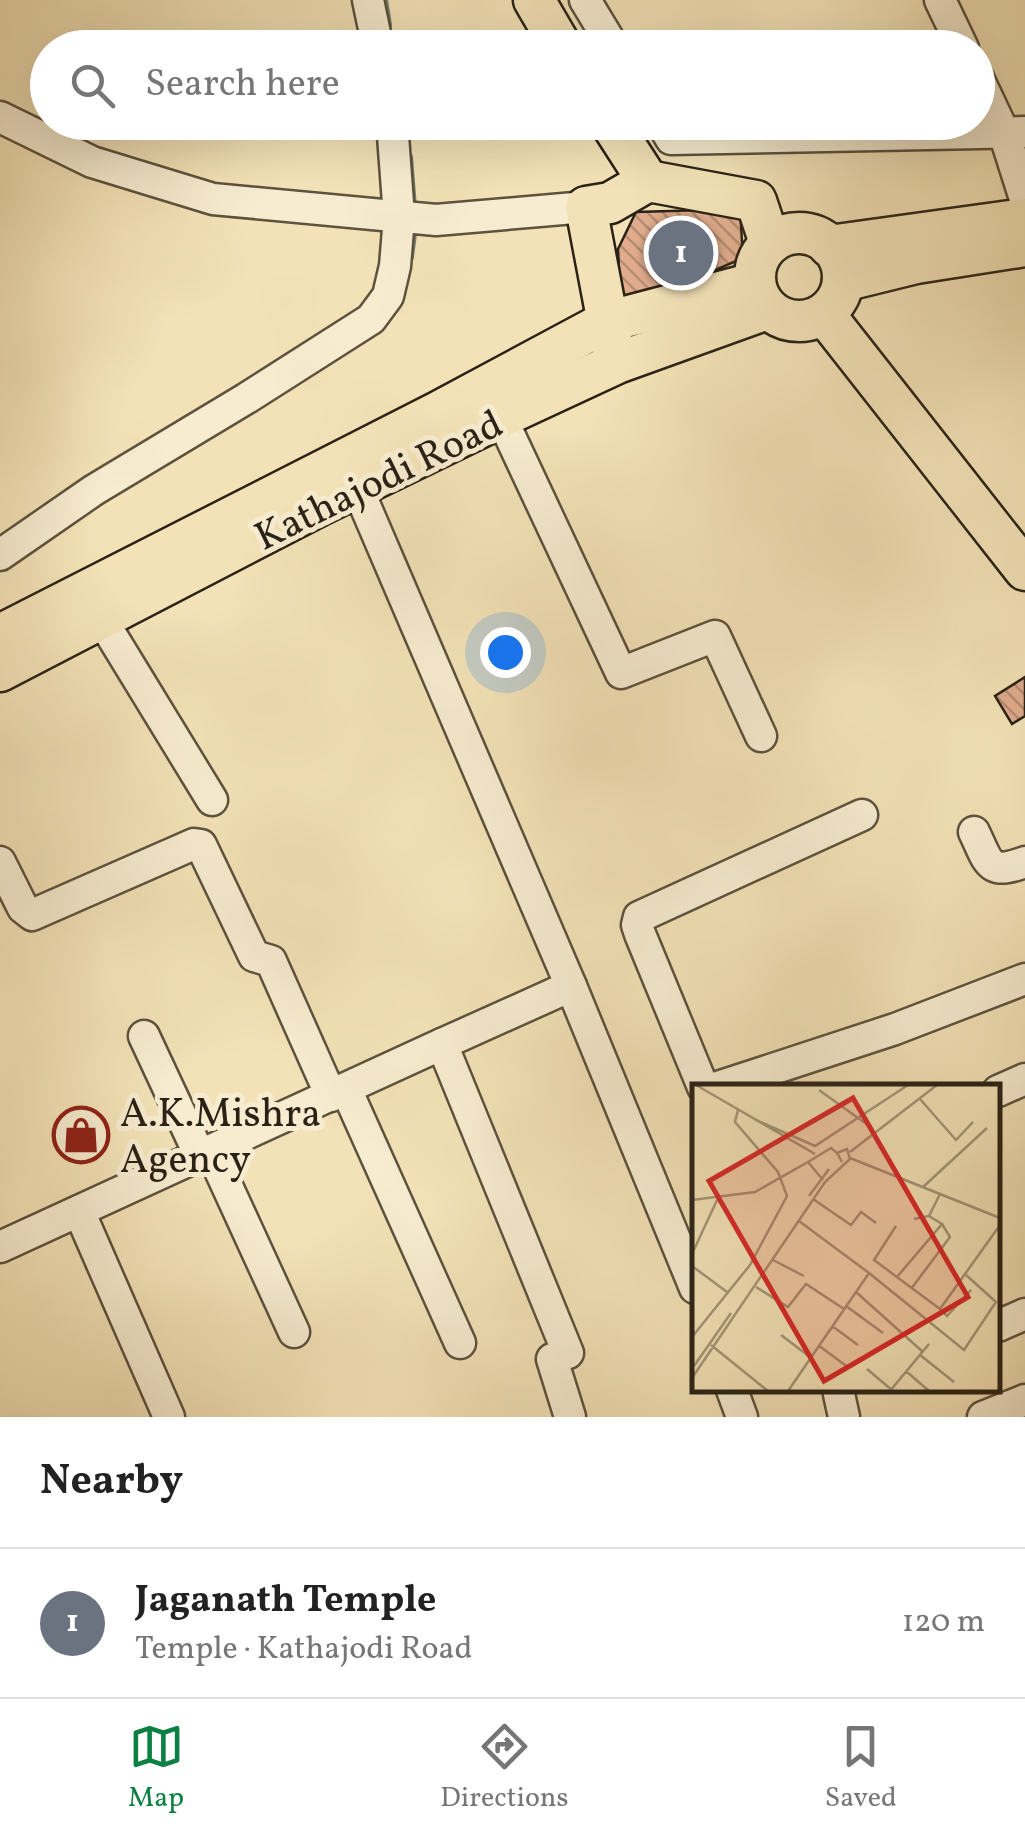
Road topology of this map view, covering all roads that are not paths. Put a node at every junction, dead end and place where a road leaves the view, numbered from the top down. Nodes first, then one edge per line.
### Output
1 (368, 0) edge
2 (534, 0) edge
3 (585, 0) edge
4 (940, 0) edge
5 (374, 30) edge
6 (552, 30) edge
7 (603, 30) edge
8 (954, 30) edge
9 (995, 103) edge
10 (0, 117) edge
11 (30, 132) edge
12 (1015, 133) edge
13 (47, 140) edge
14 (393, 140) edge
15 (621, 140) edge
16 (648, 182) junction
17 (1025, 199) edge
18 (586, 207) junction
19 (399, 217) junction
20 (1025, 219) edge
21 (770, 243) junction
22 (1025, 246) edge
23 (832, 280) junction
24 (760, 296) junction
25 (606, 322) junction
26 (617, 363) junction
27 (500, 418) junction
28 (356, 487) junction
29 (0, 555) edge
30 (1025, 570) edge
31 (102, 620) junction
32 (0, 635) edge
33 (0, 672) edge
34 (761, 736) dead end
35 (212, 800) dead end
36 (862, 815) dead end
37 (974, 832) dead end
38 (0, 862) edge
39 (1025, 862) edge
40 (1025, 979) edge
41 (571, 986) junction
42 (144, 1036) dead end
43 (442, 1044) junction
44 (1025, 1079) edge
45 (702, 1084) edge
46 (727, 1084) edge
47 (1000, 1090) edge
48 (338, 1092) junction
49 (205, 1153) junction
50 (79, 1211) junction
51 (0, 1247) edge
52 (692, 1281) edge
53 (1025, 1314) edge
54 (1000, 1325) edge
55 (294, 1332) dead end
56 (460, 1343) dead end
57 (733, 1392) edge
58 (1025, 1400) edge
59 (169, 1417) edge
60 (570, 1417) edge
61 (742, 1417) edge
62 (983, 1417) edge

1 - 5 street
2 - 6 main road
3 - 7 street
4 - 8 street
9 - 12 street
10 - 11 street
12 - 17 street
13 - 19 street
14 - 19 street
15 - 16 main road
16 - 18 main road
16 - 21 main road
18 - 19 street
18 - 25 main road
19 - 29 street
20 - 23 main road
21 - 23 main road
21 - 24 main road
22 - 23 main road
23 - 24 main road
23 - 30 main road
24 - 25 main road, Kathajodi Road
24 - 26 main road, Kathajodi Road
25 - 26 main road
25 - 32 main road, Kathajodi Road
26 - 27 main road, Kathajodi Road
27 - 28 main road, Kathajodi Road
27 - 34 street
28 - 31 main road, Kathajodi Road
28 - 41 street
31 - 33 main road, Kathajodi Road
31 - 35 street
36 - 45 street
37 - 39 street
38 - 48 street
40 - 46 street
41 - 43 street
41 - 52 street
42 - 49 street
43 - 48 street
43 - 60 street
44 - 47 street
48 - 49 street
48 - 56 street
49 - 50 street
49 - 55 street
50 - 51 street
50 - 59 street
53 - 54 street
57 - 61 street
58 - 62 street

